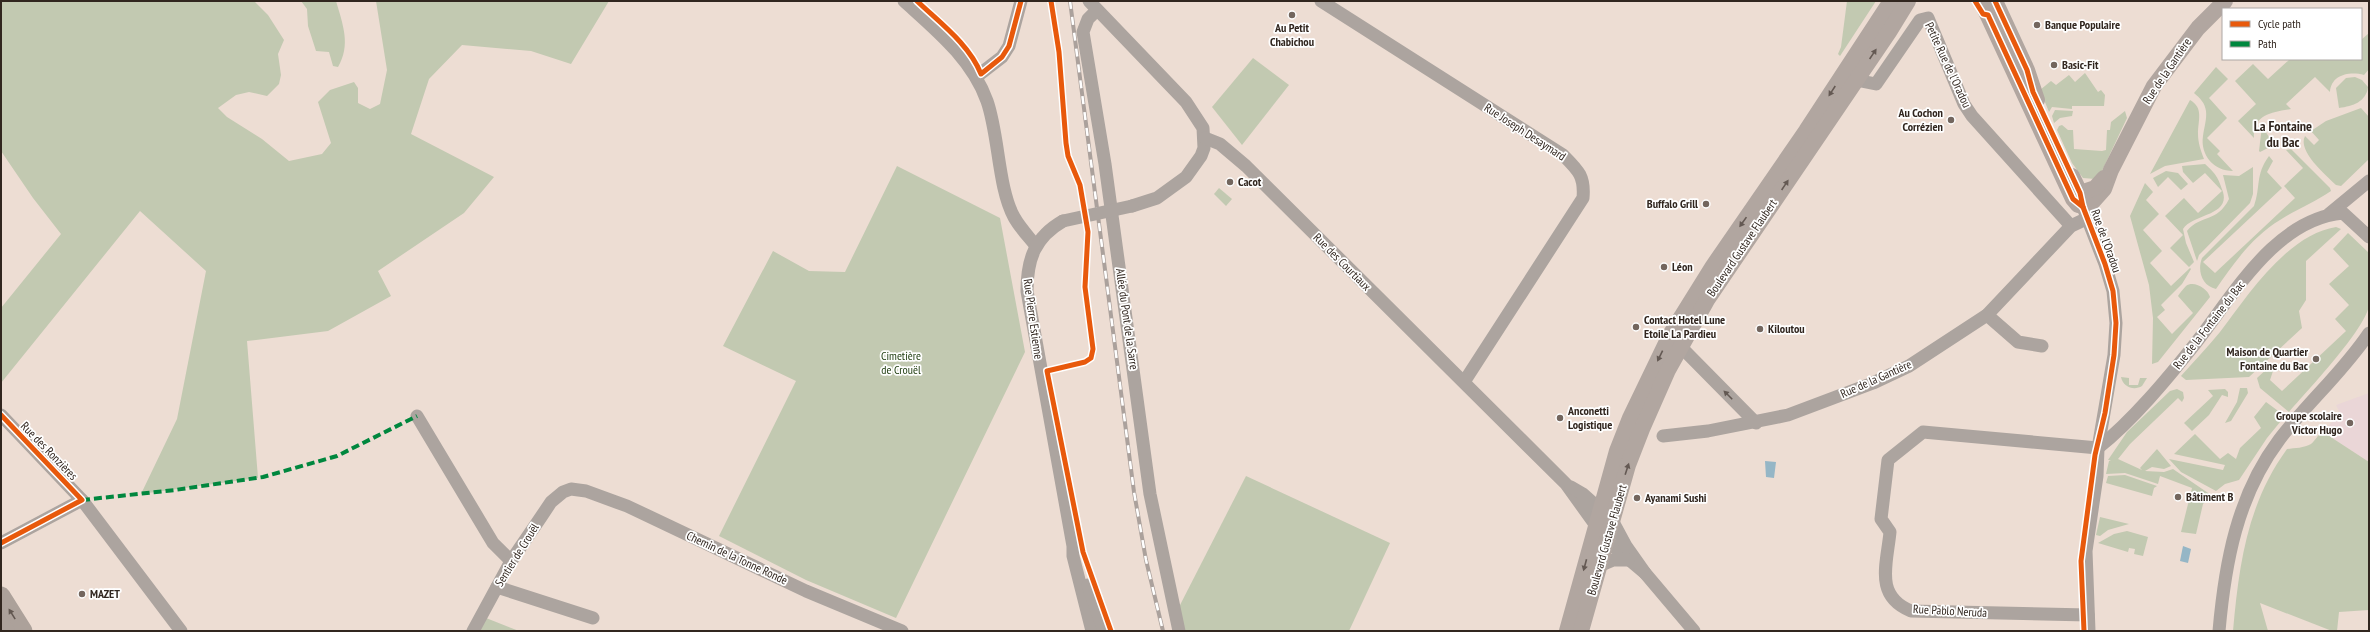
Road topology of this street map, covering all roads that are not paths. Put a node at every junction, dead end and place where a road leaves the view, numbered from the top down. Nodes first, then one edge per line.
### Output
1 (904, 1) edge
2 (1022, 1) edge
3 (1321, 1) edge
4 (1891, 1) edge
5 (1908, 1) edge
6 (1981, 1) edge
7 (1995, 1) edge
8 (2225, 1) edge
9 (1093, 6) edge
10 (976, 77) junction
11 (1856, 80) junction
12 (1204, 138) junction
13 (2369, 181) edge
14 (2083, 206) junction
15 (2329, 214) junction
16 (2072, 226) junction
17 (2369, 236) edge
18 (1036, 246) junction
19 (1987, 315) junction
20 (2369, 333) edge
21 (1680, 346) junction
22 (2042, 346) dead end
23 (1464, 382) junction
24 (2105, 413) junction
25 (1, 415) edge
26 (417, 416) dead end
27 (1756, 422) junction
28 (2125, 423) junction
29 (1663, 436) dead end
30 (2098, 448) junction
31 (1566, 484) junction
32 (1607, 486) junction
33 (571, 489) joint
34 (1583, 494) junction
35 (82, 500) junction
36 (1600, 508) junction
37 (1612, 520) junction
38 (1595, 527) junction
39 (1607, 542) junction
40 (1, 543) edge
41 (1073, 546) junction
42 (1628, 560) junction
43 (511, 561) junction
44 (1599, 566) junction
45 (1645, 573) junction
46 (497, 587) junction
47 (1, 596) edge
48 (2088, 615) junction
49 (593, 618) dead end
50 (1, 624) edge
51 (874, 626) edge
52 (5, 631) edge
53 (23, 631) edge
54 (181, 631) edge
55 (473, 631) edge
56 (902, 631) edge
57 (1092, 631) edge
58 (1104, 631) edge
59 (1178, 631) edge
60 (1567, 631) edge
61 (1581, 631) edge
62 (1694, 631) edge
63 (2089, 631) edge
64 (2219, 631) edge

1 - 10 street
2 - 10 street
3 - 23 street, Rue Joseph Desaymard
4 -> 32 main road, Boulevard Gustave Flaubert
11 -> 5 main road, Boulevard Gustave Flaubert
6 - 14 main road, Rue de l'Oradou
7 - 14 main road, Rue de l'Oradou
8 - 14 main road, Rue de la Gantière
9 - 12 street
9 - 59 street, Allée du Pont de la Sarre
10 - 18 street
11 - 16 street, Petite Rue de l'Oradou
21 -> 11 main road, Boulevard Gustave Flaubert
12 - 18 street, Rue Pierre Estienne, bridge
12 - 23 street, Rue des Courtiaux
13 - 15 street, Rue de la Fontaine du Bac
14 - 16 street, Rue de la Gantière
14 - 24 street, Rue de l'Oradou
15 - 17 street
15 - 28 street, Rue de la Fontaine du Bac
16 - 19 street, Rue de la Gantière
18 - 41 street, Rue Pierre Estienne
19 - 22 street
19 - 27 street, Rue de la Gantière
20 - 64 street
27 -> 21 street
37 -> 21 main road, Boulevard Gustave Flaubert
23 - 31 street, Rue des Courtiaux
24 - 28 street
24 - 30 street, Rue de l'Oradou
25 - 35 street, Rue des Ronzières
26 - 43 street
27 - 29 street, Rue de la Gantière
28 - 30 street, Rue de la Fontaine du Bac
30 - 48 street, Rue de l'Oradou
30 - 48 street, Rue Pablo Neruda
31 - 34 street
31 - 38 street, Rue des Courtiaux
32 - 34 street
32 - 36 main road, Boulevard Gustave Flaubert
33 - 43 street, Sentier de Crouël
33 - 51 street, Chemin de la Tonne Ronde
34 - 36 street
35 - 40 street
35 - 54 street, Rue des Ronzières
36 - 37 street
36 - 38 main road, Boulevard Gustave Flaubert
37 - 39 main road, Boulevard Gustave Flaubert
37 - 45 street
38 - 39 street, Rue des Courtiaux
38 -> 60 main road, Boulevard Gustave Flaubert
39 - 42 street, Rue des Courtiaux
39 - 44 main road, Boulevard Gustave Flaubert
41 - 57 street, Rue Pierre Estienne
41 - 58 street, Rue Pierre Estienne
42 - 44 street
42 - 45 street, Rue des Courtiaux
43 - 46 street, Sentier de Crouël
44 - 61 main road, Boulevard Gustave Flaubert
45 - 62 street
46 - 49 street
46 - 55 street, Sentier de Crouël
53 -> 47 highway
48 - 63 street, Rue de l'Oradou
50 - 52 highway
51 - 56 street, Chemin de la Tonne Ronde

